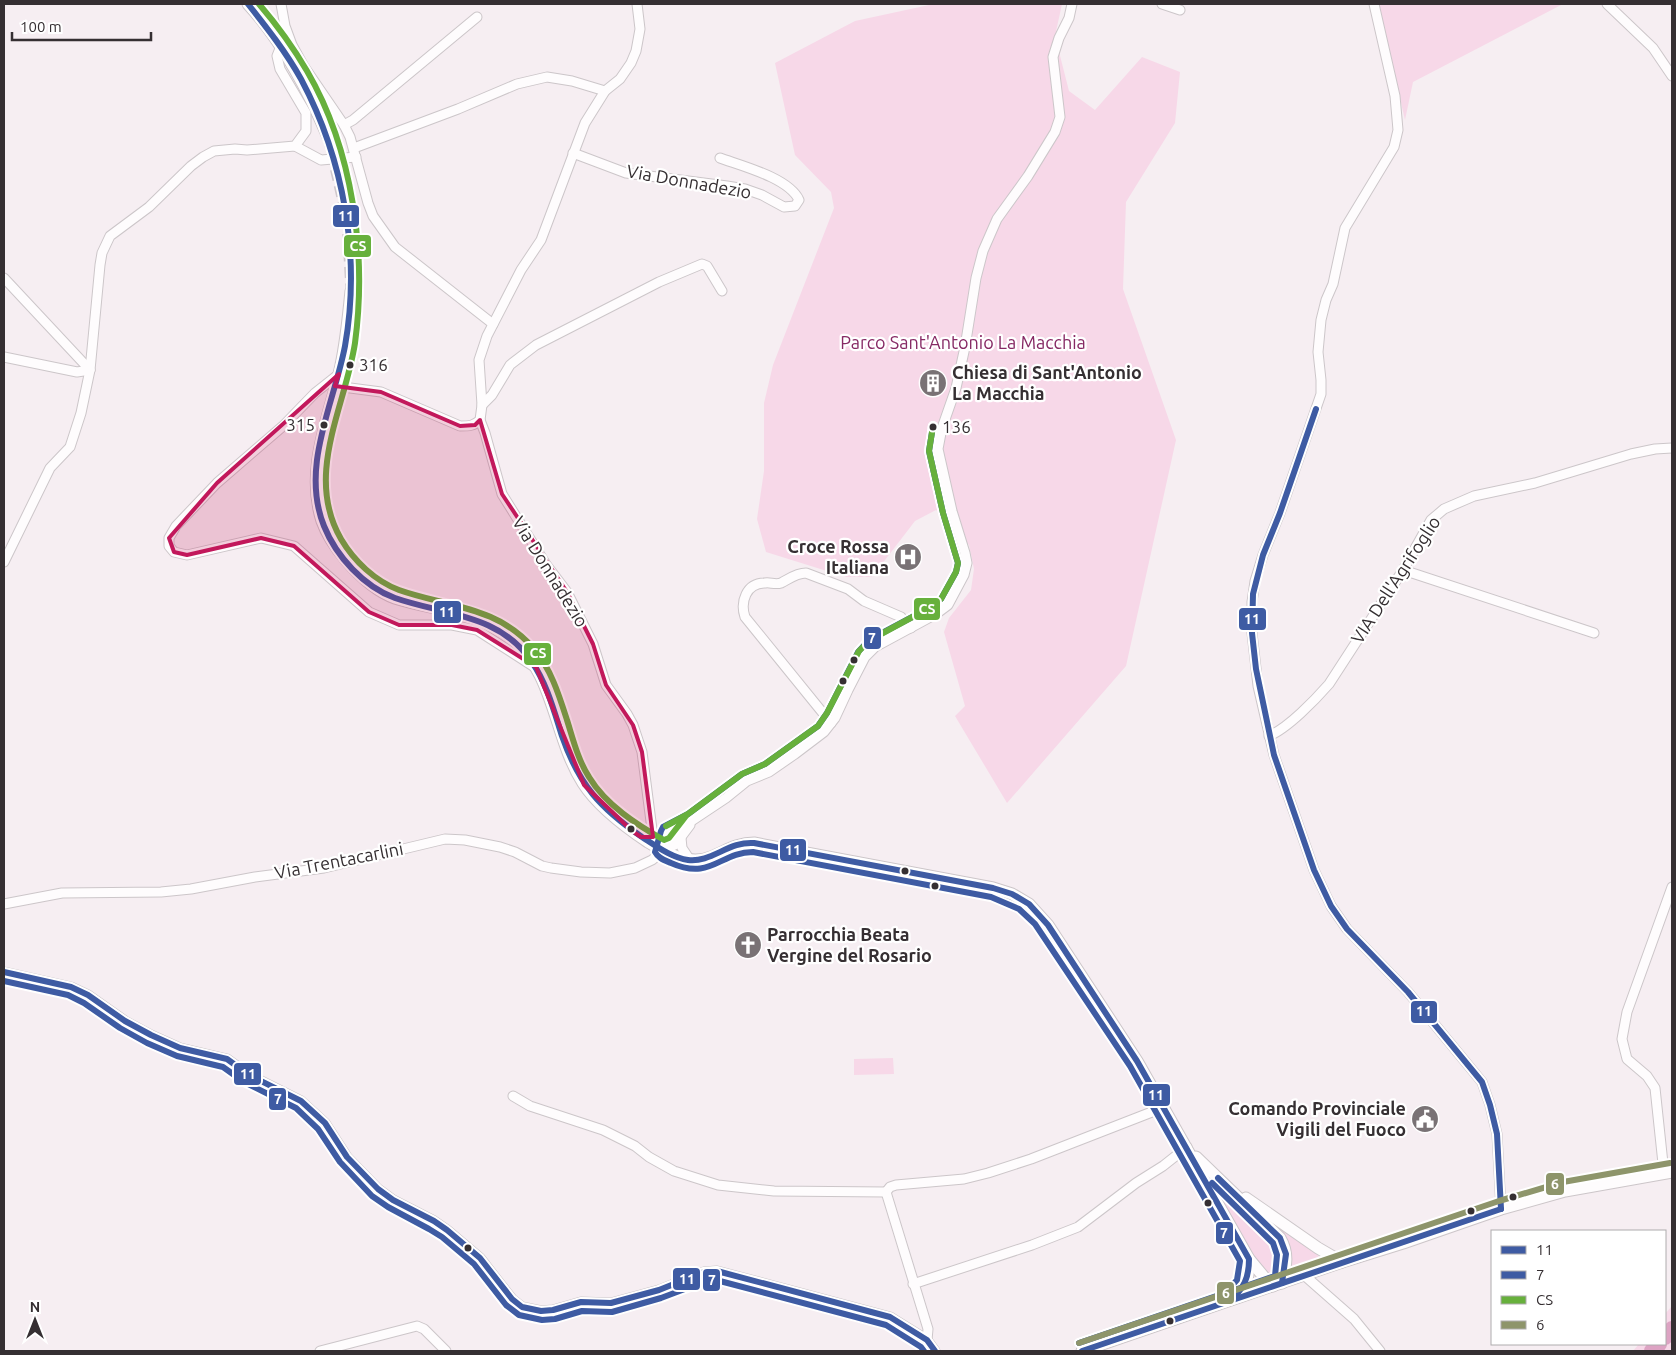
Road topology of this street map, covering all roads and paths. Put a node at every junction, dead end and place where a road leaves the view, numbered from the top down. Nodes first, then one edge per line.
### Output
1 (248, 4) edge
2 (281, 4) edge
3 (637, 4) edge
4 (1072, 4) edge
5 (1162, 4) edge
6 (1374, 4) edge
7 (1607, 4) edge
8 (1180, 10) dead end
9 (477, 18) dead end
10 (280, 46) junction
11 (1672, 76) edge
12 (605, 91) junction
13 (344, 124) junction
14 (328, 137) tunnel mouth
15 (295, 146) junction
16 (355, 153) junction
17 (573, 153) junction
18 (720, 158) dead end
19 (4, 278) edge
20 (351, 291) tunnel mouth
21 (722, 291) dead end
22 (492, 324) junction
23 (4, 357) edge
24 (90, 370) junction
25 (339, 374) junction
26 (335, 386) junction
27 (482, 405) junction
28 (480, 420) junction
29 (1672, 448) edge
30 (4, 562) edge
31 (1404, 570) junction
32 (911, 628) junction
33 (1594, 633) dead end
34 (536, 667) junction
35 (831, 723) junction
36 (1269, 736) junction
37 (693, 821) junction
38 (669, 834) junction
39 (641, 837) junction
40 (653, 837) junction
41 (681, 838) junction
42 (664, 850) junction
43 (690, 860) junction
44 (1672, 887) edge
45 (4, 904) edge
46 (4, 972) edge
47 (513, 1096) dead end
48 (1164, 1109) junction
49 (1188, 1149) junction
50 (1668, 1173) edge
51 (1224, 1184) junction
52 (886, 1192) junction
53 (1501, 1209) junction
54 (1249, 1259) junction
55 (1342, 1262) junction
56 (1304, 1275) junction
57 (913, 1284) junction
58 (1278, 1284) junction
59 (1229, 1301) junction
60 (927, 1340) junction
61 (320, 1351) edge
62 (446, 1351) edge
63 (935, 1351) edge
64 (1082, 1351) edge
65 (1380, 1351) edge

1 - 10 main road
2 - 13 street
3 - 12 street, Via Donnadezio
4 - 32 street
5 - 8 street
6 - 36 street
7 - 11 street
9 - 13 street
10 - 14 main road
10 - 15 street
12 - 16 street
12 - 17 street, Via Donnadezio
13 - 16 street
15 - 16 street
15 - 24 street
16 - 22 street
17 - 18 street, Via Donnadezio
17 - 22 street, Via Donnadezio
19 - 24 street
20 - 25 main road
21 - 27 street
22 - 27 street, Via Donnadezio
23 - 24 street
24 - 30 street
25 - 26 main road
25 - 34 street
26 - 28 street
26 - 34 main road
27 - 28 street, Via Donnadezio
28 - 40 street, Via Donnadezio
29 - 31 street, VIA Dell'Agrifoglio
31 - 33 street
31 - 36 street, VIA Dell'Agrifoglio
32 - 35 street
32 - 35 street
34 - 39 main road
35 - 37 street
36 - 53 street
37 - 38 street
37 - 41 street, Via Trentacarlini
38 - 40 street
38 - 42 street
39 - 40 street
39 - 42 main road
41 - 42 street, Via Trentacarlini
41 - 43 street
42 - 43 main road
42 - 45 street, Via Trentacarlini
43 - 48 main road
44 - 50 street
46 - 60 street
47 - 52 street
48 - 49 main road
48 - 52 street
49 - 51 main road
49 - 54 main road
49 - 57 street
50 - 53 main road
51 - 55 main road
51 - 58 main road
52 - 57 street
53 - 55 main road
54 - 58 main road
54 - 59 main road
55 - 56 main road
56 - 58 main road
56 - 65 street
57 - 60 street
58 - 59 main road
59 - 64 main road
60 - 63 street
61 - 62 street

